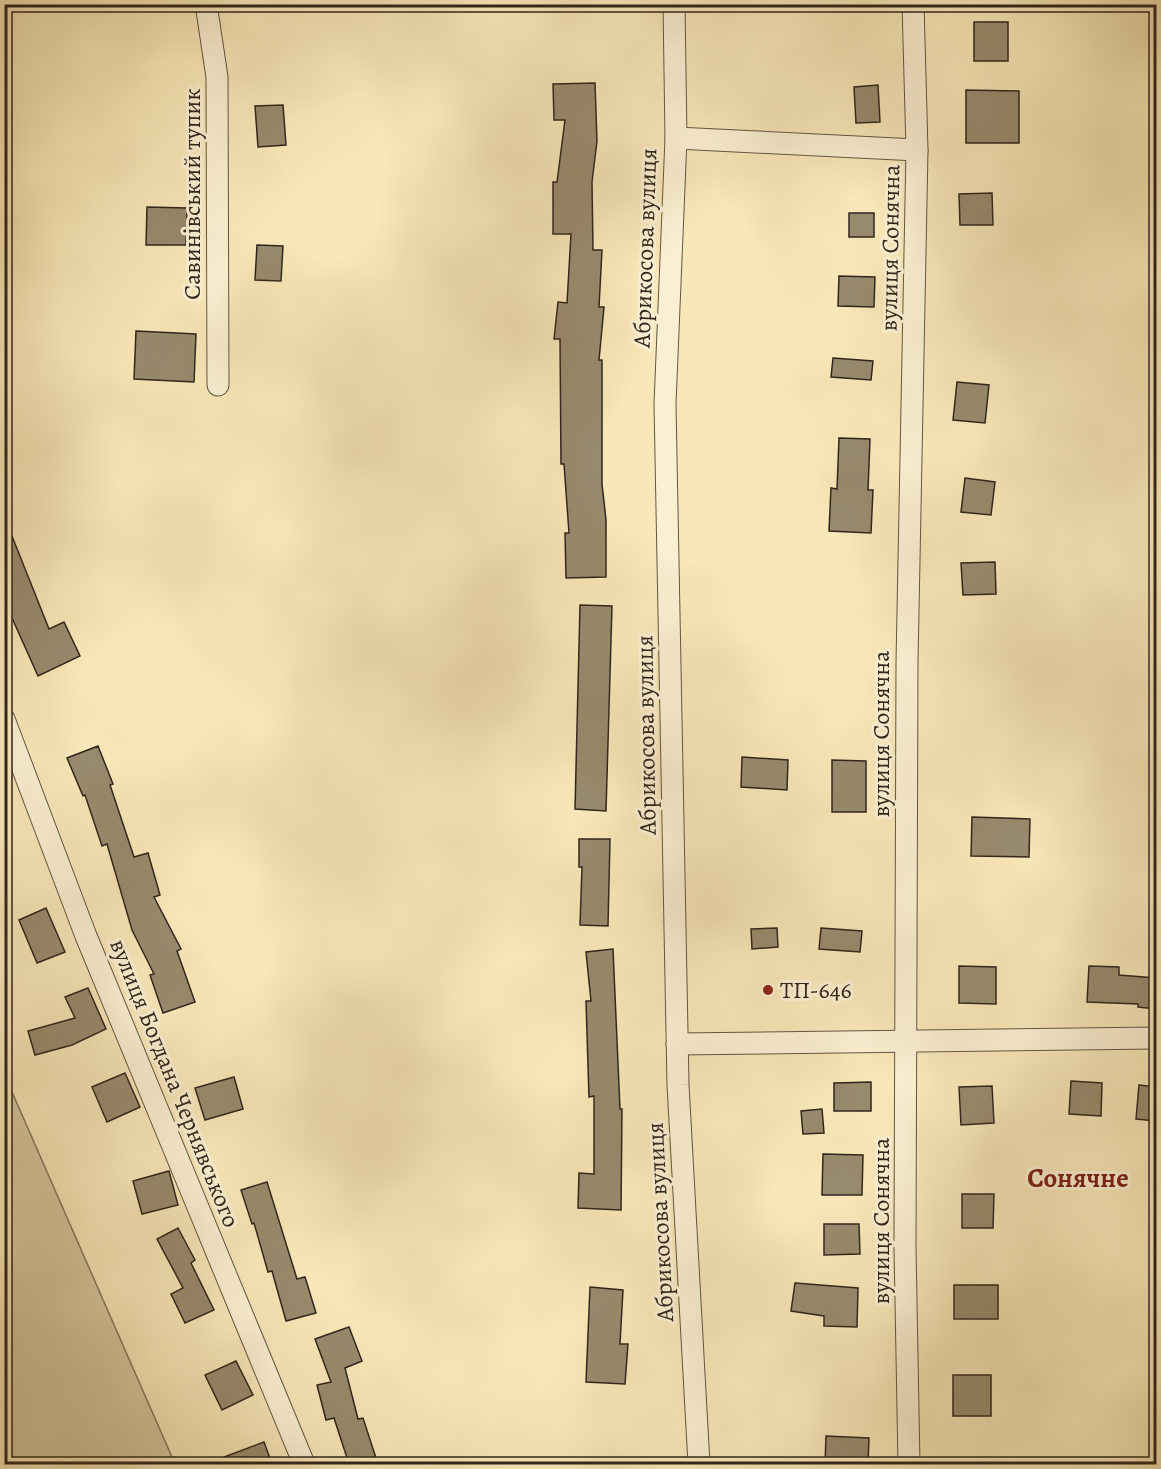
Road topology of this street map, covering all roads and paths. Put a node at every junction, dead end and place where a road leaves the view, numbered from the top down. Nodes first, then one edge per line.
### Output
1 (206, 4) edge
2 (674, 4) edge
3 (914, 4) edge
4 (676, 138) junction
5 (917, 150) junction
6 (218, 385) dead end
7 (4, 719) edge
8 (1156, 1038) edge
9 (906, 1041) junction
10 (677, 1044) junction
11 (304, 1464) edge
12 (699, 1464) edge
13 (909, 1464) edge

1 - 6 street, Савинівський тупик
2 - 4 street, Абрикосова вулиця
3 - 5 street, вулиця Сонячна
4 - 5 street
4 - 10 street, Абрикосова вулиця
5 - 9 street, вулиця Сонячна
7 - 11 street, вулиця Богдана Чернявського
8 - 9 street
9 - 10 street
9 - 13 street, вулиця Сонячна
10 - 12 street, Абрикосова вулиця

